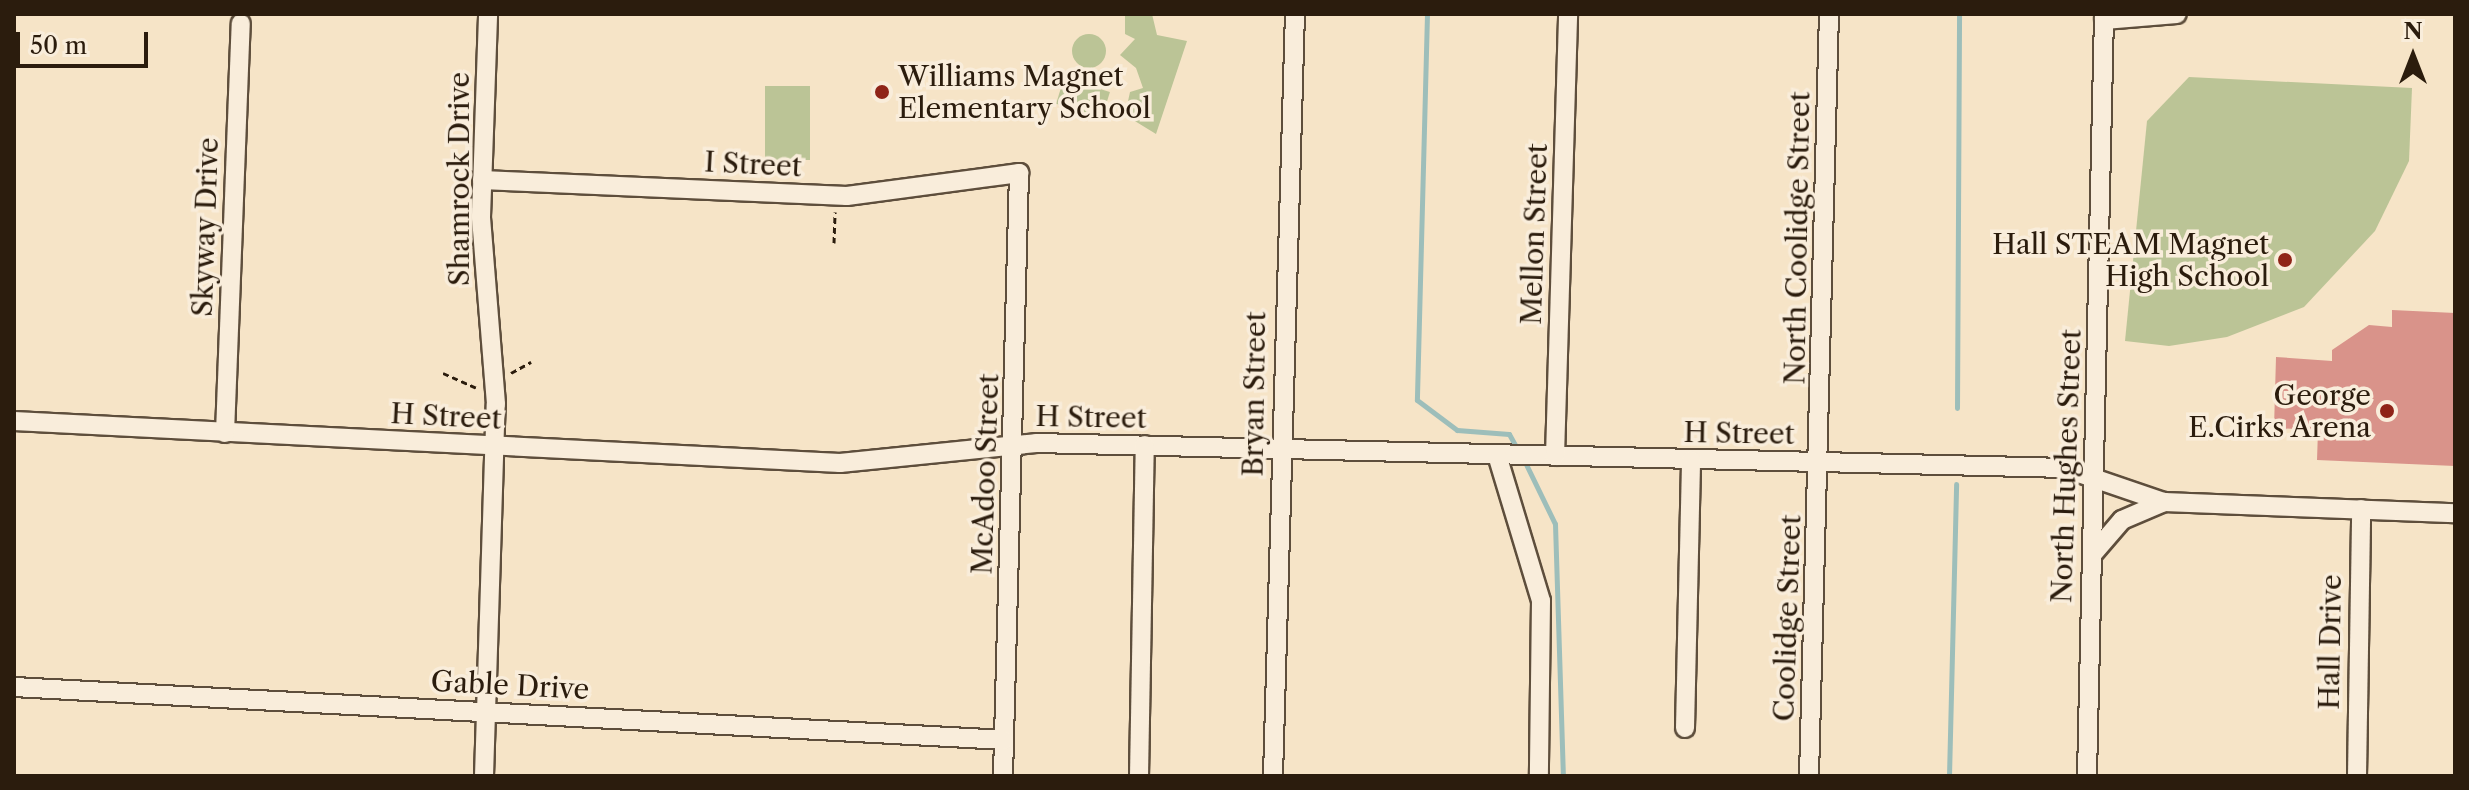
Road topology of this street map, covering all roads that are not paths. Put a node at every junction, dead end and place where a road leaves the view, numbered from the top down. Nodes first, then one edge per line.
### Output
1 (488, 14) edge
2 (1295, 14) edge
3 (1568, 14) edge
4 (1829, 14) edge
5 (2177, 14) edge
6 (2104, 17) edge
7 (241, 23) dead end
8 (1019, 173) joint
9 (482, 180) junction
10 (14, 421) edge
11 (225, 433) junction
12 (1014, 444) junction
13 (1145, 445) junction
14 (495, 446) junction
15 (1281, 449) junction
16 (1503, 455) junction
17 (1549, 456) junction
18 (1691, 460) junction
19 (1821, 463) junction
20 (2093, 475) junction
21 (2164, 502) junction
22 (2361, 509) junction
23 (2455, 513) edge
24 (2092, 555) junction
25 (14, 687) edge
26 (485, 712) junction
27 (1685, 728) dead end
28 (1004, 740) junction
29 (484, 776) edge
30 (1003, 776) edge
31 (1139, 776) edge
32 (1273, 776) edge
33 (1539, 776) edge
34 (1809, 776) edge
35 (2087, 776) edge
36 (2357, 776) edge

1 - 9 street, Shamrock Drive
2 - 15 street, Bryan Street
3 - 17 street, Mellon Street
4 - 19 street, North Coolidge Street
5 - 6 street
6 - 20 street, North Hughes Street
7 - 11 street, Skyway Drive
8 - 9 street, I Street
8 - 12 street, McAdoo Street
9 - 14 street, Shamrock Drive
10 - 11 street, H Street
11 - 14 street, H Street
12 - 13 street, H Street
12 - 14 street, H Street
12 - 28 street, McAdoo Street
13 - 15 street, H Street
13 - 31 street
14 - 26 street, Shamrock Drive
15 - 16 street, H Street
15 - 32 street, Bryan Street
16 - 17 street, H Street
16 - 33 street
17 - 18 street, H Street
18 - 19 street, H Street
18 - 27 street
19 - 20 street, H Street
19 - 34 street, Coolidge Street
20 - 21 street, H Street
20 - 24 street, North Hughes Street
21 - 22 street, H Street
21 - 24 street, H Street
22 - 23 street, H Street
22 - 36 street, Hall Drive
24 - 35 street, North Hughes Street
25 - 26 street, Gable Drive
26 - 28 street, Gable Drive
26 - 29 street, Shamrock Drive
28 - 30 street, McAdoo Street

